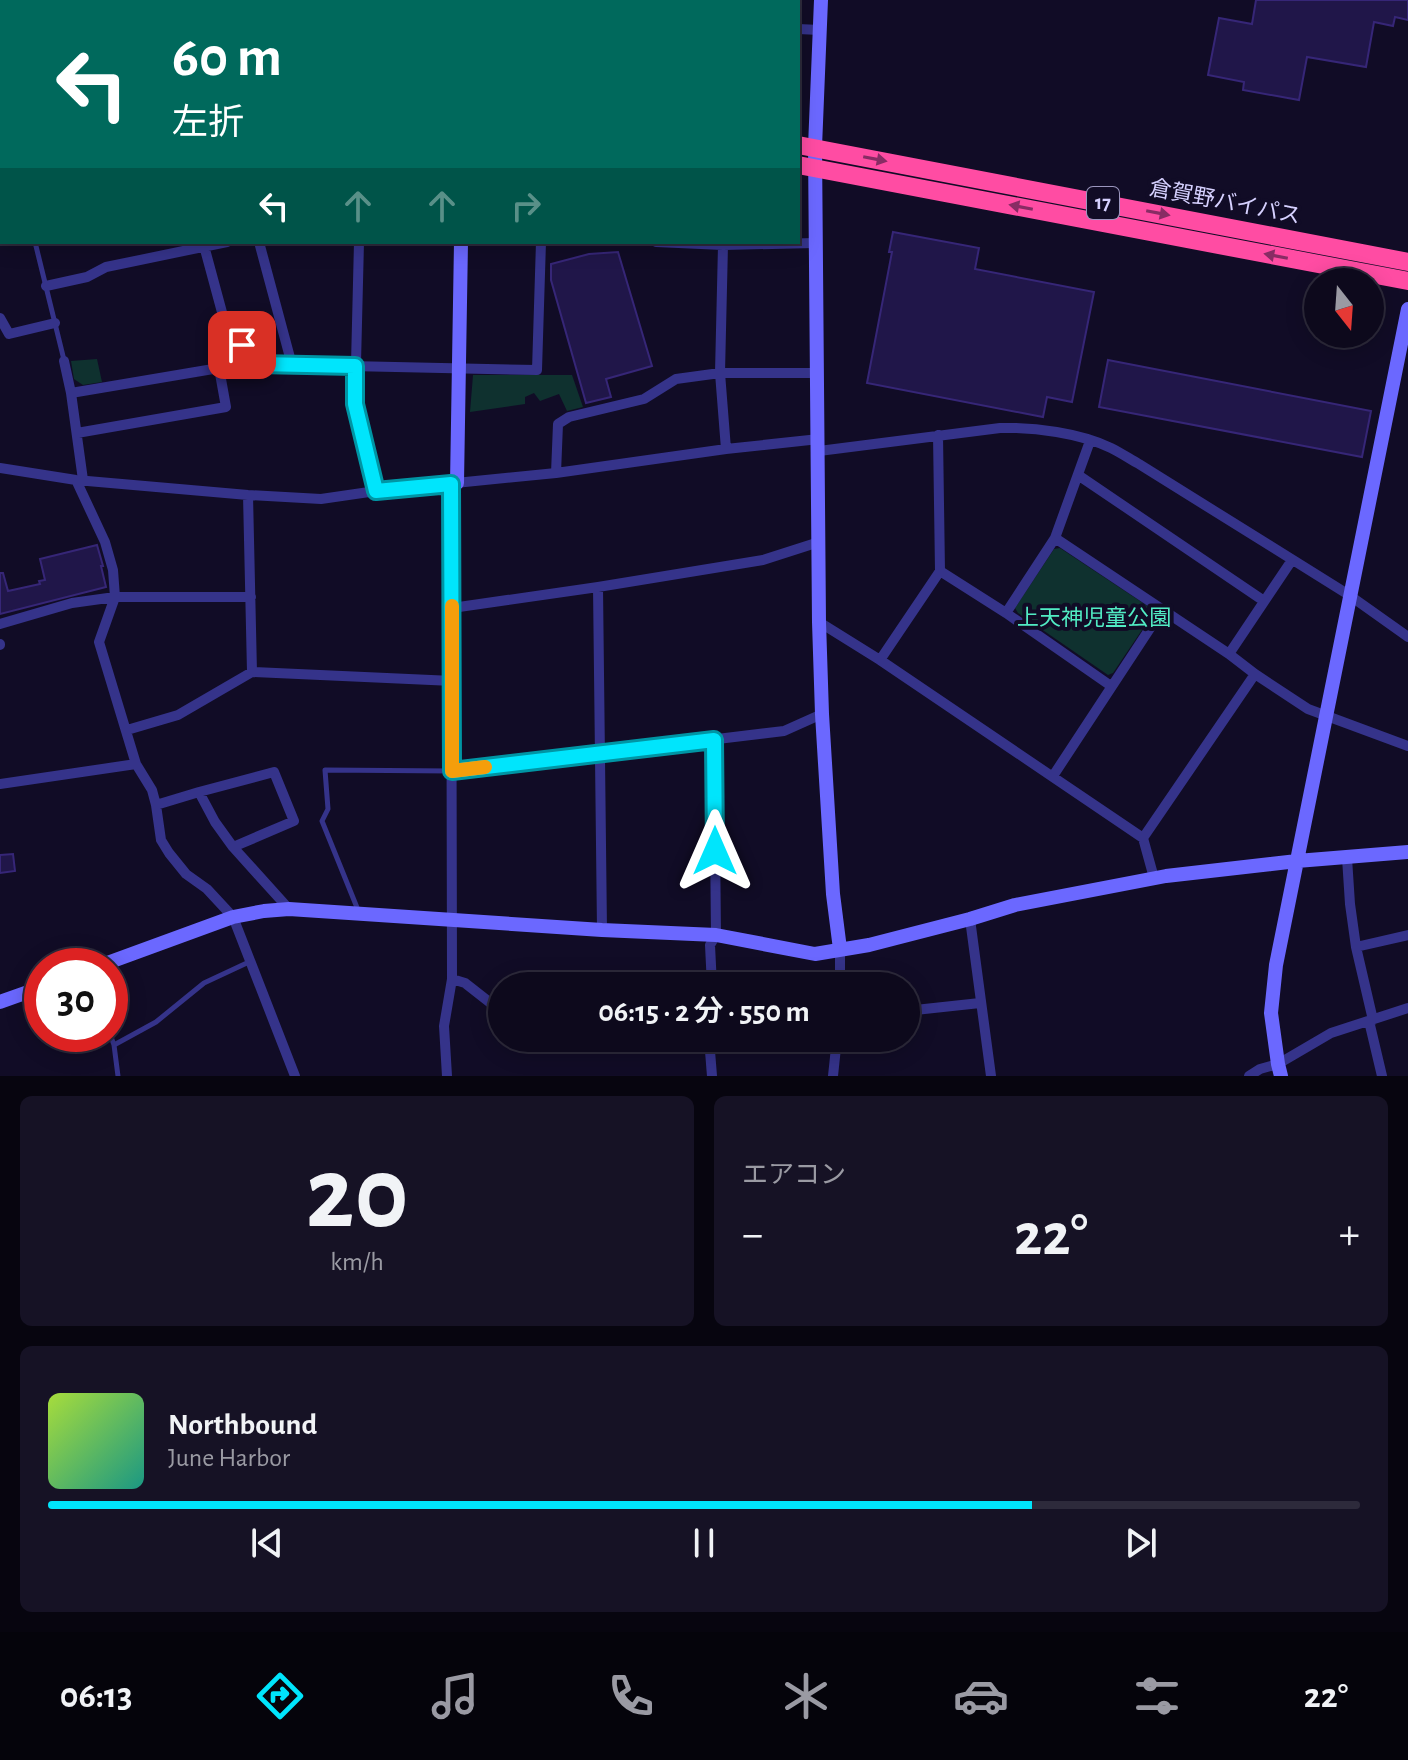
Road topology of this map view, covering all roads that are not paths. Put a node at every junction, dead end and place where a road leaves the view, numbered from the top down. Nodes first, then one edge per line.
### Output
1 (821, 0) edge
2 (800, 29) edge
3 (820, 30) junction
4 (807, 146) edge
5 (807, 167) edge
6 (800, 243) edge
7 (815, 243) junction
8 (36, 244) edge
9 (204, 244) edge
10 (260, 244) edge
11 (359, 244) edge
12 (461, 244) edge
13 (541, 244) edge
14 (701, 244) edge
15 (769, 244) edge
16 (723, 245) junction
17 (1408, 262) edge
18 (1408, 281) edge
19 (46, 286) junction
20 (1408, 309) edge
21 (0, 318) edge
22 (55, 323) junction
23 (64, 361) joint
24 (292, 365) junction
25 (355, 366) junction
26 (459, 369) junction
27 (720, 373) junction
28 (817, 373) junction
29 (71, 393) junction
30 (77, 433) junction
31 (938, 435) junction
32 (1090, 441) junction
33 (819, 445) junction
34 (726, 449) junction
35 (0, 468) edge
36 (556, 473) junction
37 (1078, 475) junction
38 (79, 480) junction
39 (454, 483) junction
40 (376, 491) junction
41 (248, 495) junction
42 (1055, 538) junction
43 (819, 542) junction
44 (1292, 560) junction
45 (940, 571) junction
46 (598, 587) junction
47 (1349, 595) junction
48 (115, 597) junction
49 (251, 597) junction
50 (1264, 601) junction
51 (452, 608) junction
52 (1162, 610) junction
53 (1006, 613) junction
54 (819, 622) junction
55 (0, 624) edge
56 (1408, 637) edge
57 (1229, 654) junction
58 (880, 660) junction
59 (252, 672) junction
60 (1255, 674) junction
61 (453, 681) junction
62 (1111, 686) junction
63 (822, 714) junction
64 (1326, 717) junction
65 (127, 730) junction
66 (714, 740) junction
67 (1408, 746) edge
68 (599, 753) junction
69 (136, 764) junction
70 (452, 771) junction
71 (1053, 776) junction
72 (0, 784) edge
73 (199, 792) junction
74 (156, 805) junction
75 (1143, 838) junction
76 (233, 847) junction
77 (1408, 852) edge
78 (1347, 858) junction
79 (1297, 861) junction
80 (1154, 878) junction
81 (289, 909) junction
82 (359, 913) junction
83 (233, 917) junction
84 (451, 919) junction
85 (970, 919) junction
86 (602, 930) junction
87 (716, 935) junction
88 (1408, 935) edge
89 (1356, 947) junction
90 (840, 949) junction
91 (128, 955) edge
92 (250, 961) junction
93 (711, 972) edge
94 (840, 972) edge
95 (452, 979) junction
96 (24, 993) edge
97 (488, 1001) edge
98 (0, 1002) edge
99 (980, 1003) junction
100 (1408, 1008) edge
101 (920, 1009) edge
102 (1371, 1021) junction
103 (128, 1037) edge
104 (115, 1052) edge
105 (710, 1052) edge
106 (836, 1052) edge
107 (1280, 1070) edge
108 (118, 1076) edge
109 (295, 1076) edge
110 (447, 1076) edge
111 (712, 1076) edge
112 (833, 1076) edge
113 (991, 1076) edge
114 (1249, 1076) edge
115 (1382, 1076) edge

1 - 3 street
2 - 3 street
3 - 4 street
4 - 5 street
4 -> 17 highway, 倉賀野バイパス / 17
5 - 7 street
18 -> 5 highway, 倉賀野バイパス / 17
6 - 7 street
7 - 28 street
8 - 19 lane
9 - 19 street
9 - 24 street
10 - 24 street
11 - 25 street
12 - 26 street
13 - 26 street
14 - 16 street
15 - 16 street
16 - 27 street
19 - 22 lane
20 - 47 street
21 - 22 street
22 - 23 lane
23 - 29 street
24 - 25 street
25 - 26 street
25 - 40 street
26 - 39 street
27 - 28 street
27 - 34 street
27 - 36 street
28 - 33 street
29 - 30 street
29 - 30 street
30 - 38 street
31 - 32 street
31 - 33 street
31 - 45 street
32 - 37 street
32 - 44 street
33 - 34 street
33 - 43 street
34 - 36 street
35 - 38 street
36 - 39 street
37 - 42 street
37 - 50 street
38 - 41 street
38 - 48 street
39 - 40 street
39 - 51 street
40 - 41 street
41 - 49 street
42 - 52 street
42 - 53 street
43 - 46 street
43 - 54 street
44 - 47 street
44 - 50 street
45 - 53 street
45 - 58 street
46 - 51 street
46 - 68 street
47 - 56 street
47 - 64 street
48 - 49 street
48 - 55 street
48 - 65 street
49 - 59 street
50 - 57 street
51 - 61 street
52 - 57 street
52 - 62 street
53 - 62 street
54 - 58 street
54 - 63 street
57 - 60 street
58 - 71 street
59 - 61 street
59 - 65 street
60 - 64 street
60 - 75 street
61 - 70 street
62 - 71 street
63 - 66 street
63 - 90 street
64 - 67 street
64 - 79 street
65 - 69 street
66 - 68 street
66 - 87 street
68 - 70 street
68 - 86 street
69 - 72 street
69 - 74 street
70 - 82 lane
70 - 84 street
71 - 75 street
73 - 74 street
73 - 76 street
73 - 76 street
74 - 83 street
75 - 80 street
76 - 81 street
77 - 78 street
78 - 79 street
78 - 89 street
79 - 80 street
79 - 107 street
80 - 85 street
81 - 82 street
81 - 83 street
82 - 84 street
83 - 91 street
83 - 92 street
84 - 86 street
84 - 95 street
85 - 90 street
85 - 99 street
86 - 87 street
87 - 90 street
87 - 93 street
88 - 89 street
89 - 102 street
90 - 94 street
92 - 103 lane
92 - 109 street
95 - 97 street
95 - 110 street
96 - 98 street
99 - 101 street
99 - 113 street
100 - 102 street
102 - 107 street
102 - 115 street
104 - 108 lane
105 - 111 street
106 - 112 street
107 - 114 street

